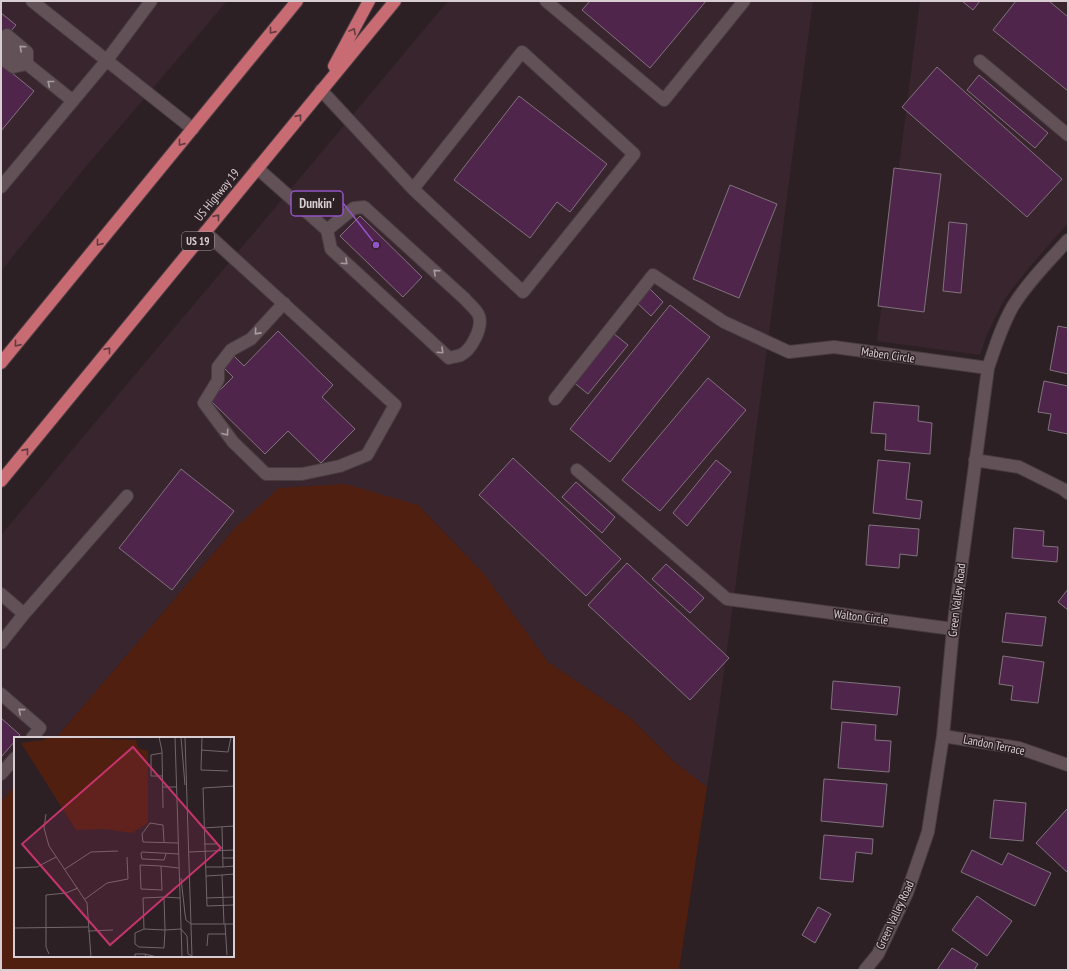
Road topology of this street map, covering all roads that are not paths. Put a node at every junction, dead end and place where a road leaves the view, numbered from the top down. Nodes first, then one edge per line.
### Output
1 (32, 1) edge
2 (152, 1) edge
3 (297, 1) edge
4 (369, 1) edge
5 (395, 1) edge
6 (545, 1) edge
7 (744, 1) edge
8 (4, 39) edge
9 (1, 58) edge
10 (107, 60) junction
11 (980, 61) dead end
12 (27, 64) junction
13 (321, 90) junction
14 (73, 101) junction
15 (193, 129) junction
16 (1068, 135) edge
17 (257, 168) junction
18 (1, 187) edge
19 (413, 189) junction
20 (326, 230) junction
21 (205, 232) junction
22 (1068, 240) edge
23 (284, 303) junction
24 (1, 363) edge
25 (988, 368) junction
26 (555, 399) dead end
27 (975, 460) junction
28 (576, 470) dead end
29 (1, 481) edge
30 (1068, 493) edge
31 (127, 496) dead end
32 (1, 594) edge
33 (24, 614) junction
34 (953, 629) junction
35 (1, 643) edge
36 (1, 694) edge
37 (943, 736) junction
38 (33, 737) edge
39 (14, 759) edge
40 (1068, 765) edge
41 (1, 774) edge
42 (865, 970) edge

1 - 10 street
2 - 10 street
3 -> 15 highway
13 -> 4 highway
5 - 13 highway, US Highway 19 / US 19
6 - 7 street
12 -> 8 street
9 - 12 street
10 - 14 street
10 - 15 street
11 - 16 street
14 -> 12 street
17 -> 13 highway, US Highway 19 / US 19
13 - 19 street
14 - 18 street
15 -> 24 highway
17 - 20 street
21 -> 17 highway, US Highway 19 / US 19
19 - 19 street
20 -> 20 street
21 - 23 street
29 -> 21 highway, US Highway 19 / US 19
22 - 25 street, Green Valley Road
23 -> 23 street
25 - 26 street, Maben Circle
25 - 27 street, Green Valley Road
27 - 30 street
27 - 34 street, Green Valley Road
28 - 34 street, Walton Circle
31 - 33 street
32 - 33 street
33 - 35 street
34 - 37 street, Green Valley Road
38 -> 36 street
37 - 40 street, Landon Terrace
37 - 42 street, Green Valley Road
39 - 41 street

